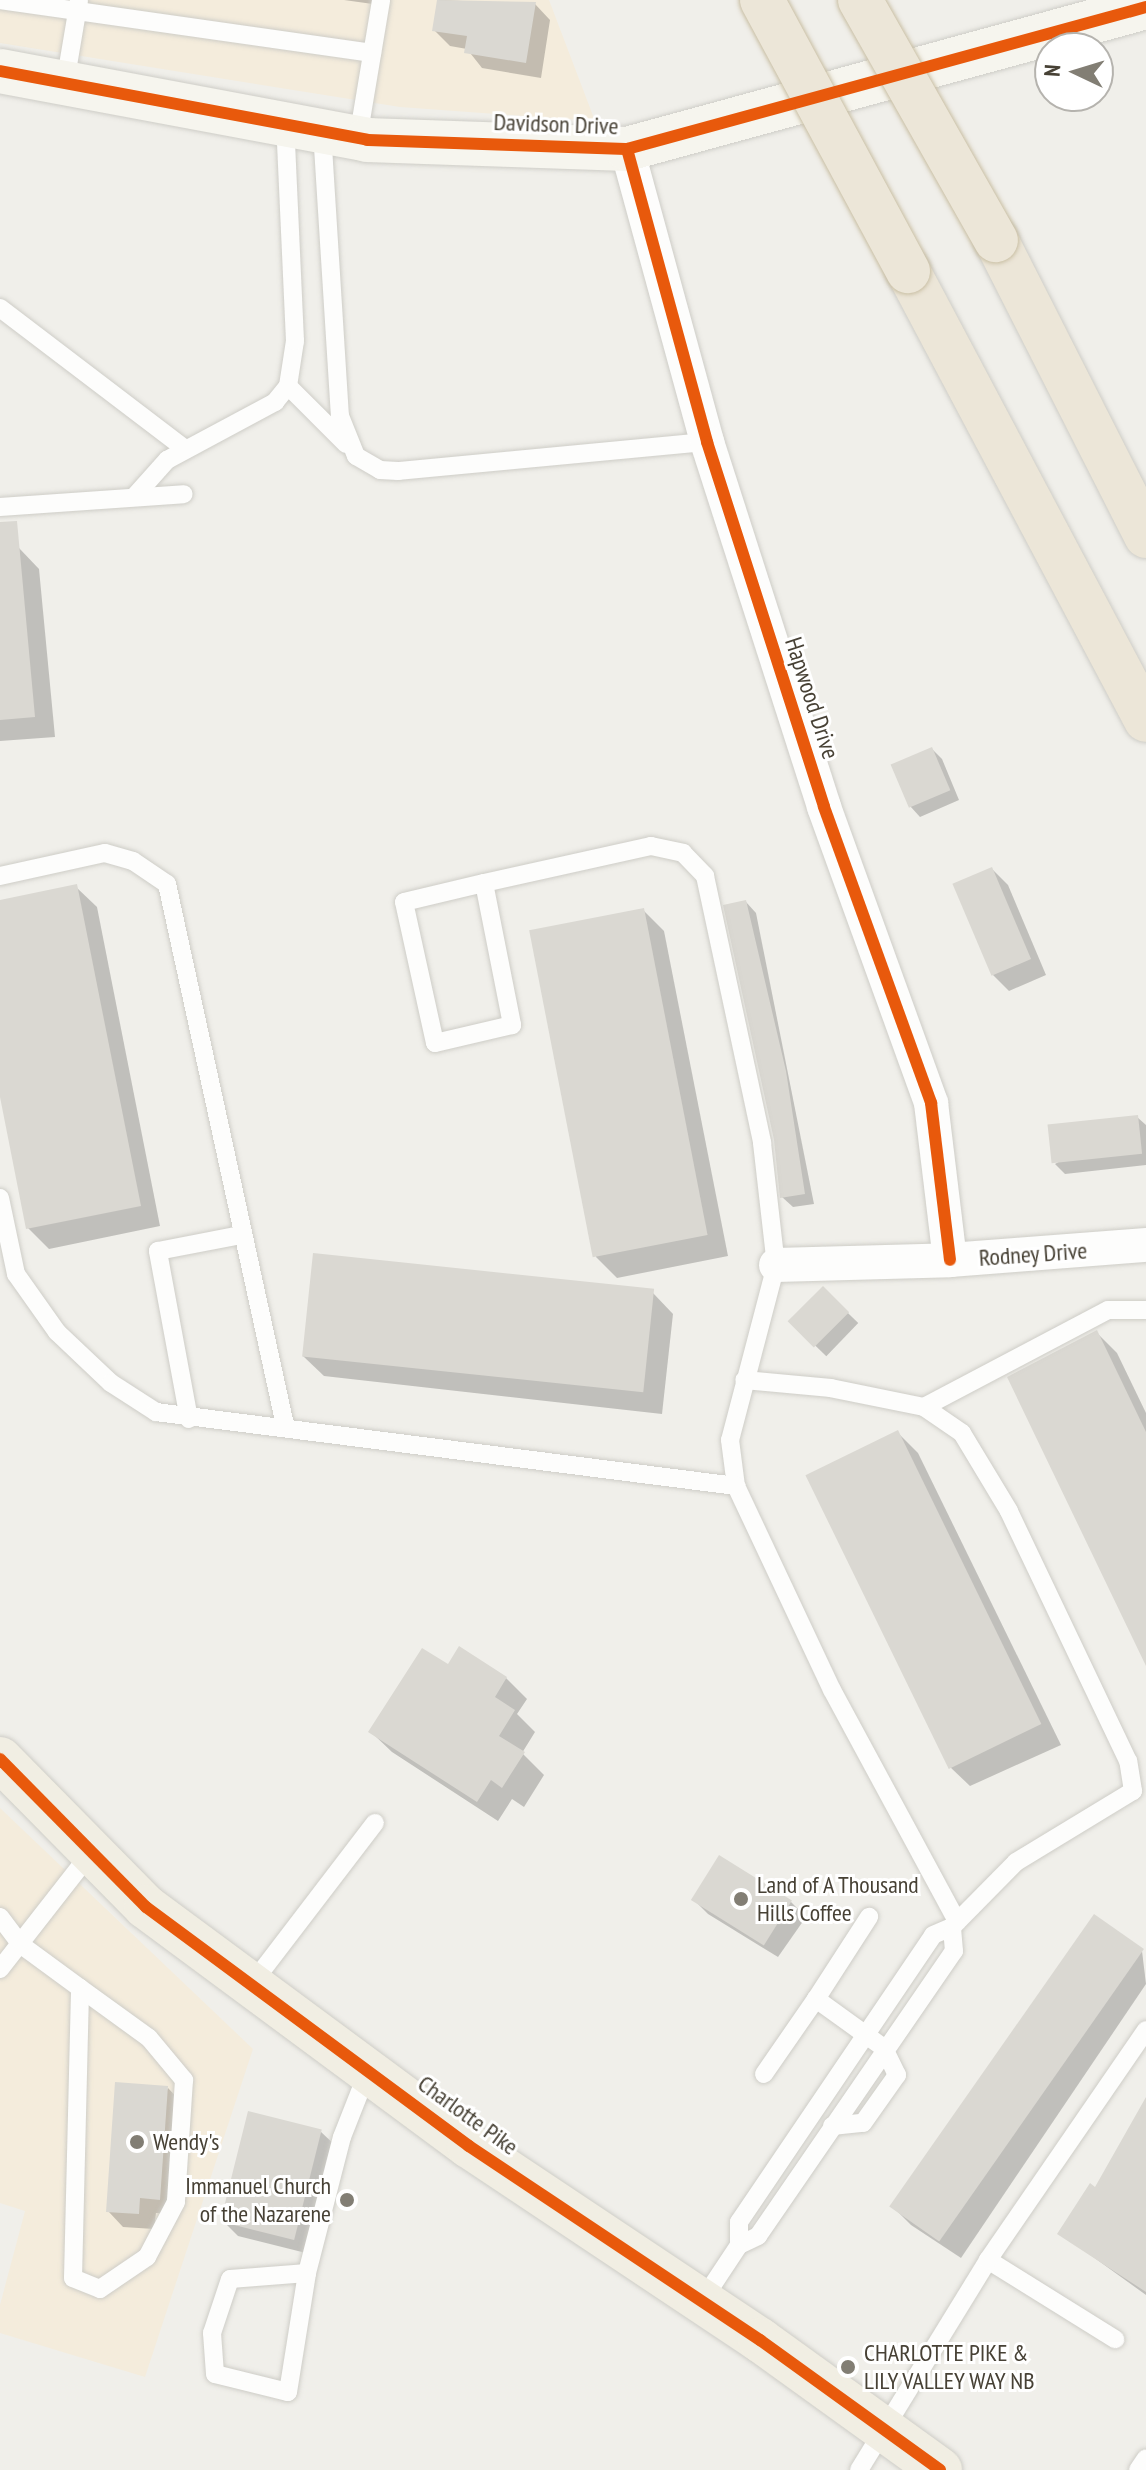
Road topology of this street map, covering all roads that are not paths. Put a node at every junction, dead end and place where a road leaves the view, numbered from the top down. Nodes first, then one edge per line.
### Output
1 (0, 0) edge
2 (381, 0) edge
3 (762, 0) edge
4 (860, 0) edge
5 (78, 4) edge
6 (1146, 7) edge
7 (372, 53) junction
8 (0, 71) edge
9 (65, 83) junction
10 (322, 131) junction
11 (627, 149) junction
12 (0, 308) edge
13 (288, 386) junction
14 (707, 442) junction
15 (348, 447) junction
16 (185, 449) junction
17 (184, 494) dead end
18 (134, 497) junction
19 (0, 507) edge
20 (1146, 536) edge
21 (1146, 720) edge
22 (0, 876) edge
23 (484, 883) junction
24 (0, 1198) edge
25 (241, 1235) junction
26 (1146, 1245) edge
27 (950, 1260) junction
28 (776, 1265) junction
29 (1146, 1310) edge
30 (744, 1380) junction
31 (924, 1407) junction
32 (189, 1419) junction
33 (285, 1425) junction
34 (736, 1486) junction
35 (0, 1759) edge
36 (1140, 1788) edge
37 (375, 1823) dead end
38 (89, 1855) junction
39 (0, 1917) edge
40 (869, 1917) dead end
41 (954, 1924) junction
42 (20, 1944) junction
43 (0, 1969) edge
44 (251, 1985) junction
45 (80, 1988) junction
46 (816, 1999) junction
47 (1146, 2031) edge
48 (864, 2033) junction
49 (884, 2048) junction
50 (369, 2068) junction
51 (764, 2074) dead end
52 (739, 2245) junction
53 (988, 2260) junction
54 (307, 2273) junction
55 (702, 2301) junction
56 (1115, 2339) dead end
57 (884, 2434) junction
58 (1146, 2458) edge
59 (859, 2470) edge
60 (940, 2470) edge
61 (1138, 2470) edge

1 - 5 lane
2 - 7 lane
3 - 21 highway, bridge
4 - 20 highway, bridge
5 - 7 lane
5 - 9 lane
6 - 11 street, Davidson Drive
7 - 10 lane
8 - 9 street, Davidson Drive
9 - 10 street, Davidson Drive
10 - 11 street, Davidson Drive
10 - 13 lane
10 - 15 lane
11 - 14 street, Hapwood Drive
12 - 16 lane
13 - 15 lane
13 - 16 lane
14 - 15 lane
14 - 27 street, Hapwood Drive
16 - 18 lane
17 - 18 lane
18 - 19 lane
22 - 25 lane
23 - 23 lane
23 - 28 lane
24 - 32 lane
25 - 32 lane
25 - 33 lane
26 - 27 street, Rodney Drive
27 - 28 street, Rodney Drive
28 - 30 lane
29 - 31 lane
30 - 31 lane
30 - 34 lane
31 - 36 lane
32 - 33 lane
33 - 34 lane
34 - 41 lane
35 - 38 main road, Charlotte Pike
36 - 41 lane
37 - 44 lane
38 - 42 lane
38 - 44 main road, Charlotte Pike
39 - 42 lane
40 - 46 lane
41 - 48 lane
41 - 49 lane
42 - 43 lane
42 - 45 lane
44 - 50 main road, Charlotte Pike
45 - 45 lane
46 - 48 lane
46 - 51 lane
47 - 53 lane
48 - 49 lane
48 - 52 lane
49 - 52 lane
50 - 54 lane
50 - 55 main road, Charlotte Pike
52 - 55 lane
53 - 56 lane
53 - 57 lane
54 - 54 lane
55 - 57 main road, Charlotte Pike
57 - 59 lane
57 - 60 main road, Charlotte Pike
58 - 61 lane

